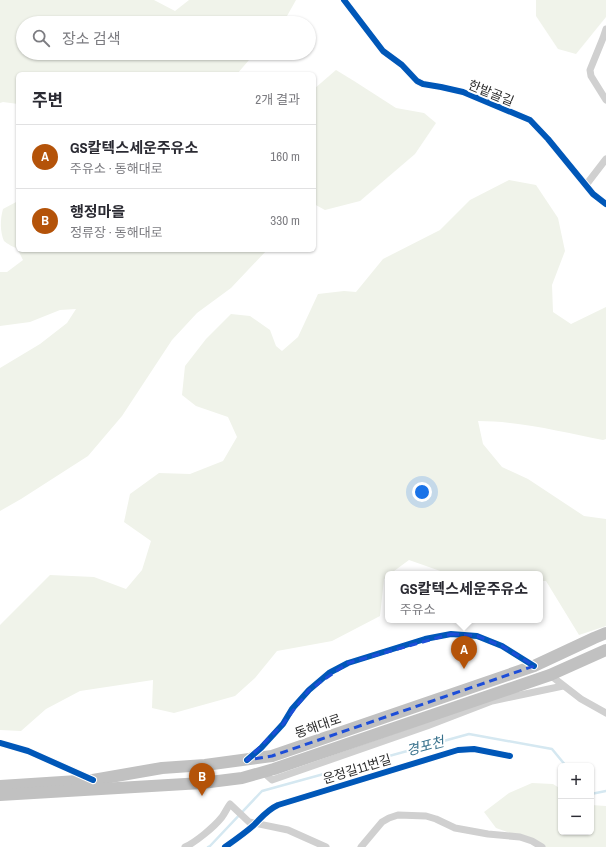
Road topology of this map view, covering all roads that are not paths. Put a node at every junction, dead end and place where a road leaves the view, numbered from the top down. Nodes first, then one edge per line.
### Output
1 (344, 0) edge
2 (606, 29) edge
3 (606, 100) edge
4 (606, 159) edge
5 (586, 185) junction
6 (606, 204) edge
7 (606, 633) edge
8 (606, 650) edge
9 (534, 666) junction
10 (550, 675) junction
11 (563, 686) junction
12 (606, 713) edge
13 (0, 743) edge
14 (510, 756) dead end
15 (246, 760) junction
16 (262, 772) junction
17 (93, 780) junction
18 (0, 786) edge
19 (0, 795) edge
20 (253, 822) junction
21 (185, 847) edge
22 (225, 847) edge
23 (326, 847) edge
24 (361, 847) edge
25 (542, 847) edge

1 - 5 street, 한밭골길
2 - 3 street
4 - 5 street
5 - 6 street, 한밭골길
7 - 9 highway, 동해대로
8 - 10 highway, 동해대로
9 - 15 highway, 동해대로
9 - 15 street
10 - 11 street
10 - 16 highway, 동해대로
11 - 12 street
11 - 16 street
13 - 17 street
14 - 20 street, 운정길11번길
15 - 17 highway, 동해대로
16 - 19 highway, 동해대로
17 - 18 highway, 동해대로
20 - 21 street
20 - 22 street, 운정길11번길
20 - 23 street
24 - 25 street

